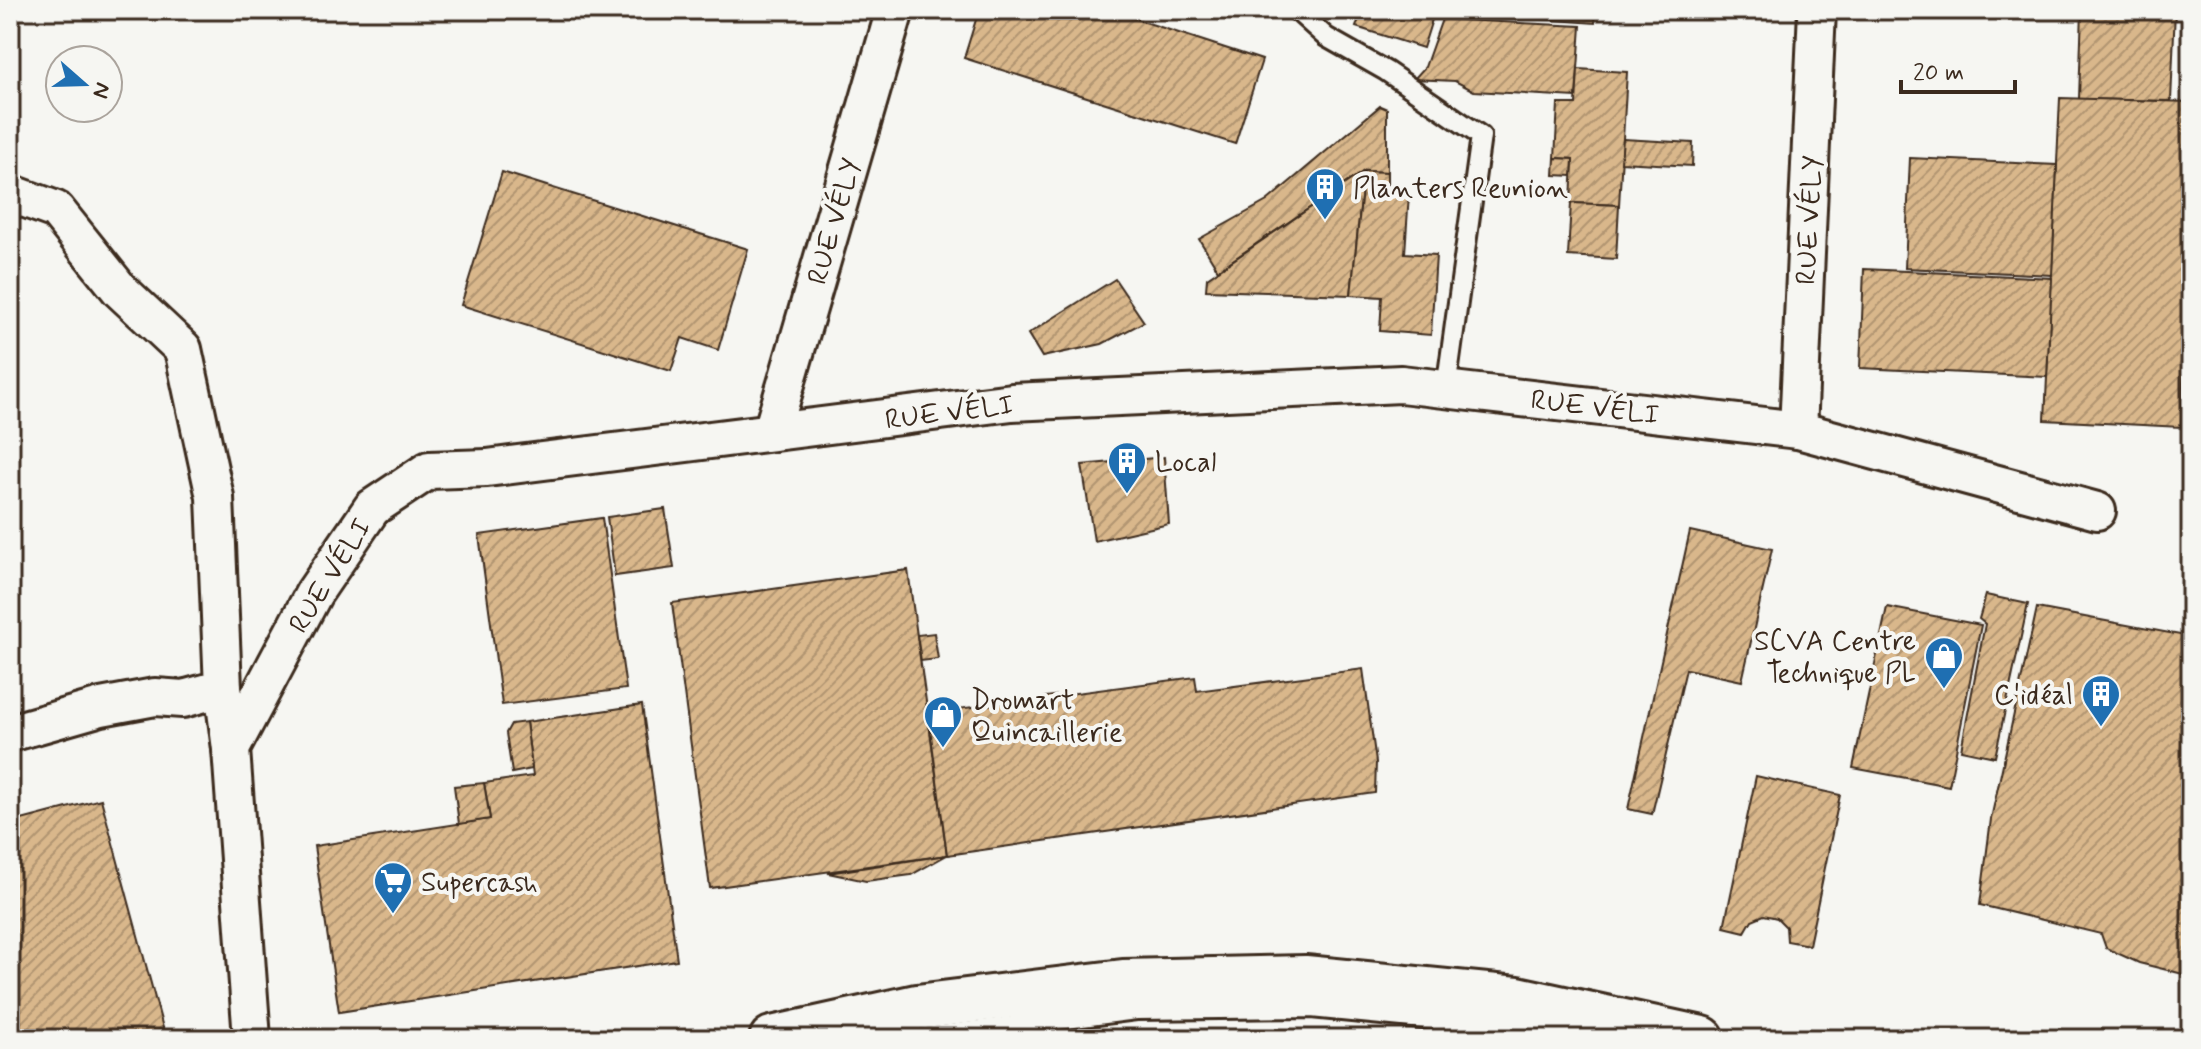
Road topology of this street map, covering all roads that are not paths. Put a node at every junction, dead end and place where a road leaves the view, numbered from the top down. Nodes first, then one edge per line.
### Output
1 (895, 10) edge
2 (1297, 10) edge
3 (1817, 10) edge
4 (10, 193) edge
5 (1446, 389) junction
6 (1798, 430) junction
7 (772, 432) junction
8 (2097, 511) dead end
9 (223, 688) junction
10 (10, 733) edge
11 (231, 749) junction
12 (918, 1030) edge
13 (822, 1033) edge
14 (252, 1039) edge
15 (772, 1039) edge
16 (1567, 1039) edge
17 (1702, 1039) edge

1 - 7 street, RUE VÉLY
2 - 5 lane
3 - 6 street, RUE VÉLY
4 - 9 street
5 - 6 street, RUE VÉLI
5 - 7 street, RUE VÉLI
6 - 8 street, RUE VÉLI
7 - 11 street, RUE VÉLI
9 - 10 street
9 - 11 street
11 - 14 street
12 - 13 main road
12 - 16 lane
12 - 17 main road
13 - 15 main road

